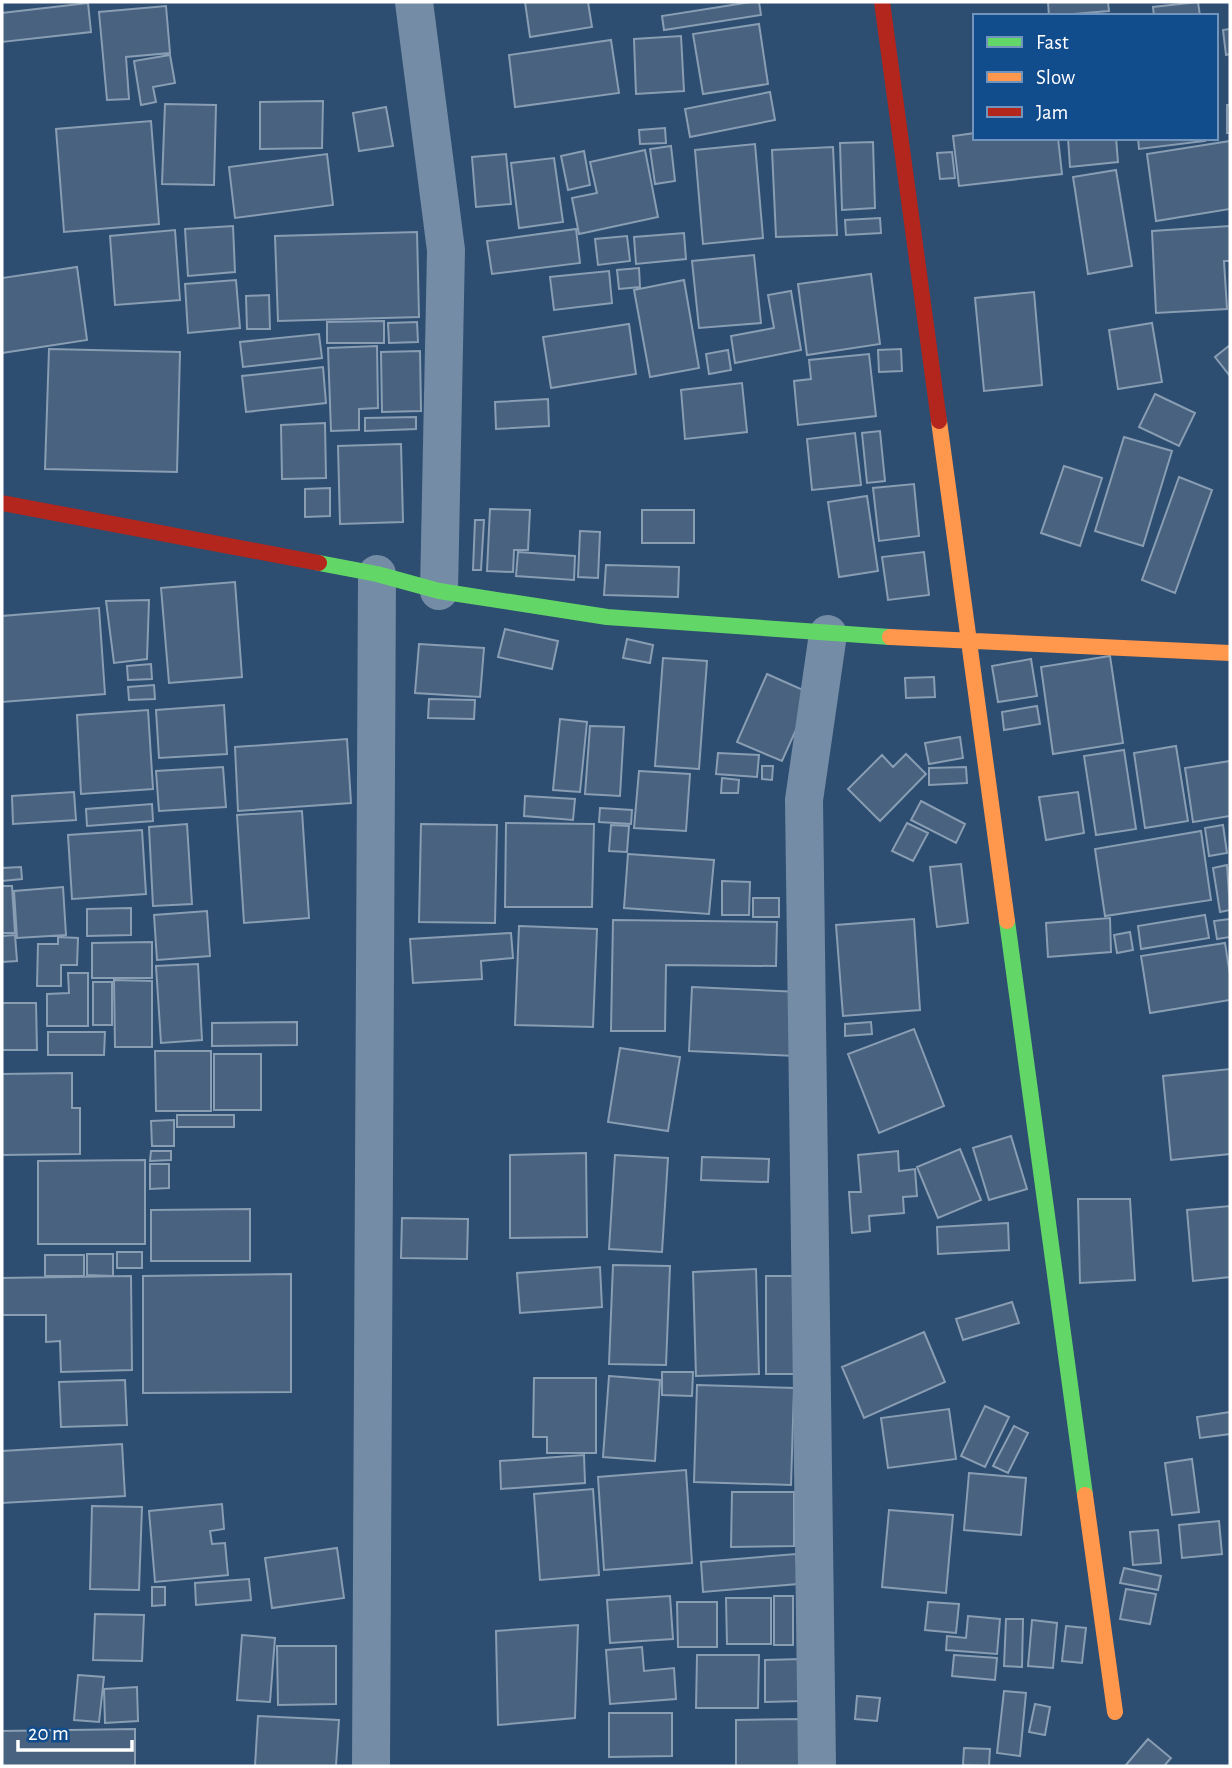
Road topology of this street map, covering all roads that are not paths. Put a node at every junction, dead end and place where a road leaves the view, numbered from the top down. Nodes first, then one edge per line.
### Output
1 (414, 2) edge
2 (882, 2) edge
3 (2, 503) edge
4 (377, 574) junction
5 (439, 591) junction
6 (828, 634) junction
7 (969, 640) junction
8 (1230, 653) edge
9 (1115, 1712) dead end
10 (370, 1766) edge
11 (817, 1766) edge

1 - 5 street
2 - 7 street
3 - 4 street
4 - 5 street
4 - 10 street
5 - 6 street
6 - 7 street
6 - 11 street
7 - 8 street
7 - 9 street

